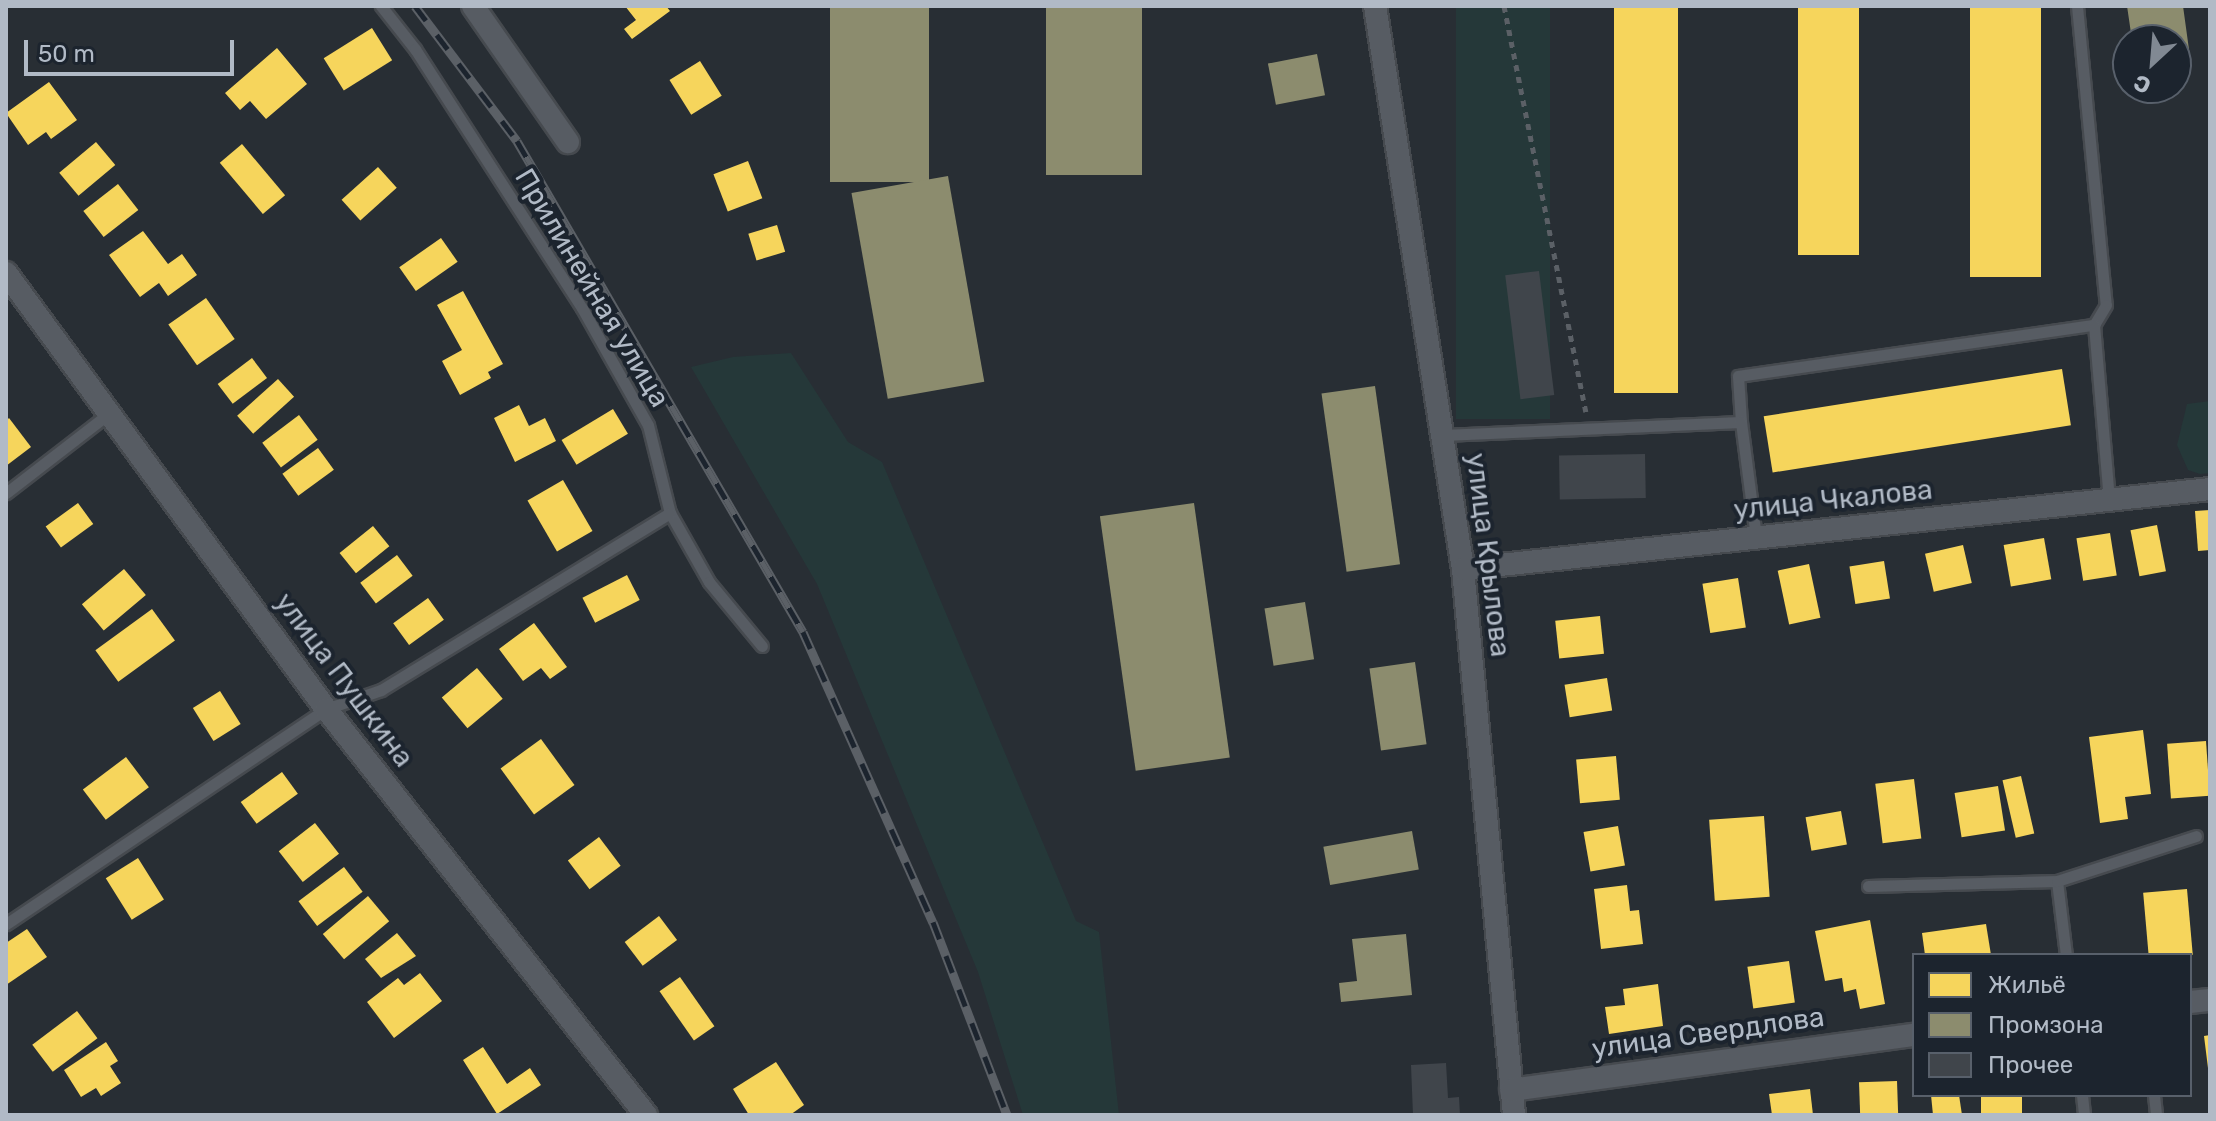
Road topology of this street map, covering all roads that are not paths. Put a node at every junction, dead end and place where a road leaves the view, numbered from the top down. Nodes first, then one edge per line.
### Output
1 (381, 6) edge
2 (473, 6) edge
3 (1375, 6) edge
4 (2077, 6) edge
5 (568, 142) dead end
6 (6, 273) edge
7 (2094, 325) junction
8 (107, 415) junction
9 (1741, 422) junction
10 (1443, 435) junction
11 (2210, 489) edge
12 (6, 493) edge
13 (2109, 500) junction
14 (670, 513) junction
15 (1756, 538) junction
16 (1463, 569) junction
17 (762, 646) dead end
18 (326, 709) junction
19 (2196, 836) dead end
20 (2057, 881) junction
21 (1868, 886) dead end
22 (6, 924) edge
23 (2066, 953) edge
24 (1912, 1035) edge
25 (1511, 1090) junction
26 (646, 1115) edge
27 (1514, 1115) edge

1 - 14 lane, Прилинейная улица
2 - 5 street
3 - 10 street, улица Крылова
4 - 7 lane
6 - 8 street, улица Пушкина
7 - 9 lane
7 - 13 lane
8 - 12 lane
8 - 18 street, улица Пушкина
9 - 10 lane
9 - 15 lane
10 - 16 street, улица Крылова
11 - 13 street, улица Чкалова
13 - 15 street, улица Чкалова
14 - 17 lane, Прилинейная улица
14 - 18 lane
15 - 16 street, улица Чкалова
16 - 25 street, улица Крылова
18 - 22 lane
18 - 26 street, улица Пушкина
19 - 20 lane
20 - 21 lane
20 - 23 lane
24 - 25 street, улица Свердлова
25 - 27 street, улица Крылова

